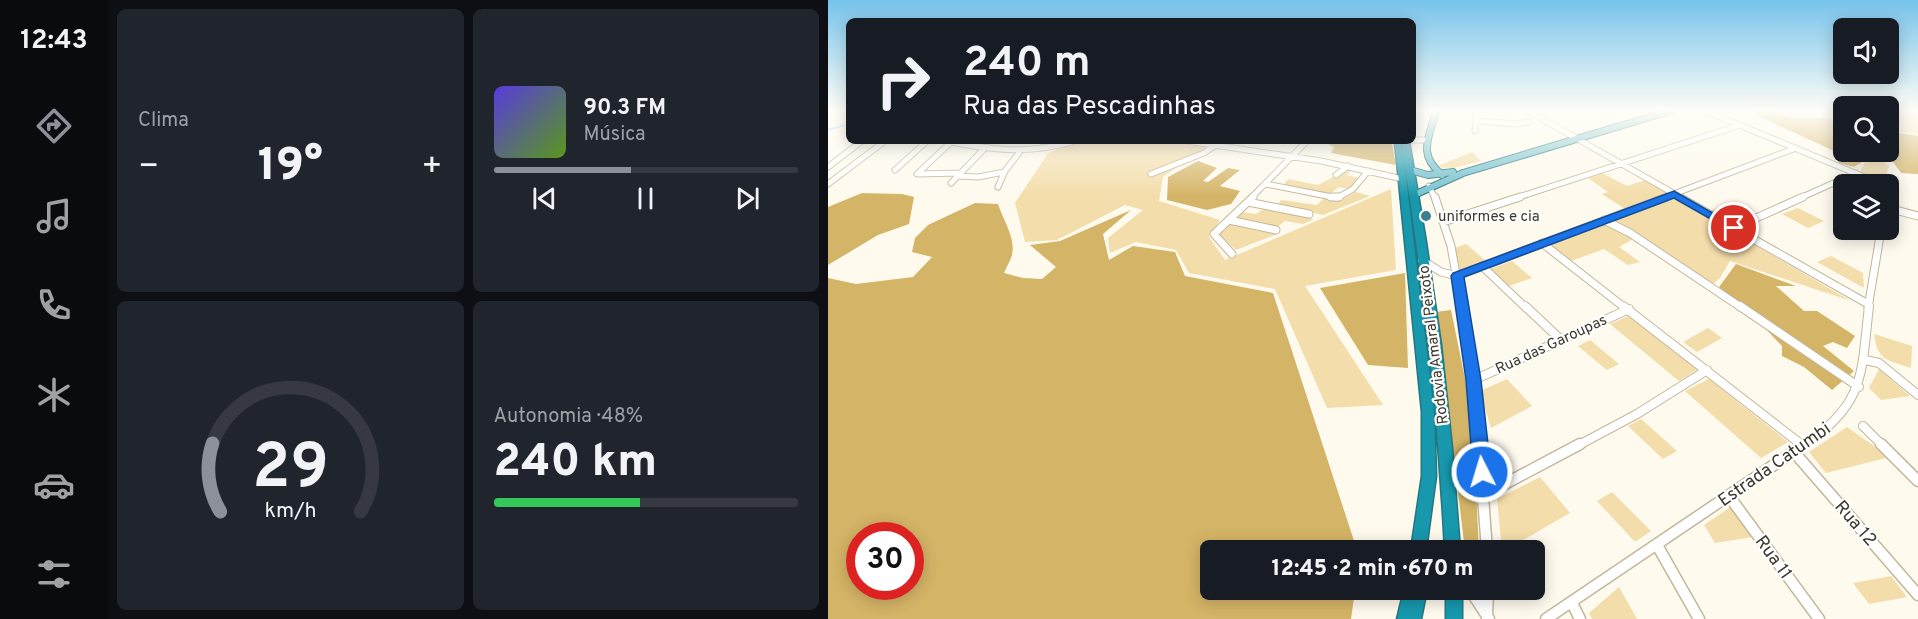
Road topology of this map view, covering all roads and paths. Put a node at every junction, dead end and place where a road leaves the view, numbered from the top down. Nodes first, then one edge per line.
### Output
1 (1416, 140) edge
2 (1426, 140) joint
3 (1566, 140) edge
4 (1581, 140) edge
5 (1695, 140) edge
6 (1776, 140) edge
7 (858, 144) edge
8 (881, 144) edge
9 (924, 144) edge
10 (946, 144) edge
11 (958, 144) edge
12 (1065, 144) edge
13 (1209, 144) edge
14 (1304, 144) edge
15 (1399, 144) edge
16 (1405, 144) edge
17 (1216, 145) junction
18 (1796, 148) junction
19 (984, 149) junction
20 (1019, 153) junction
21 (1293, 156) junction
22 (1622, 164) junction
23 (1348, 166) junction
24 (828, 167) edge
25 (895, 170) dead end
26 (1368, 171) junction
27 (1004, 172) junction
28 (1856, 173) joint
29 (959, 174) junction
30 (1151, 174) dead end
31 (1336, 175) dead end
32 (1407, 175) junction
33 (1444, 176) junction
34 (951, 183) dead end
35 (828, 184) edge
36 (1266, 184) junction
37 (1429, 186) junction
38 (998, 187) dead end
39 (1674, 194) junction
40 (1414, 195) junction
41 (1248, 202) junction
42 (1899, 211) edge
43 (1309, 214) dead end
44 (1918, 216) edge
45 (1229, 220) junction
46 (1604, 220) junction
47 (1443, 222) junction
48 (1734, 228) junction
49 (1276, 230) dead end
50 (1879, 240) edge
51 (1542, 243) junction
52 (1232, 254) dead end
53 (1422, 260) junction
54 (1482, 266) junction
55 (1457, 276) junction
56 (1868, 304) junction
57 (1629, 309) junction
58 (1561, 340) junction
59 (1866, 345) junction
60 (1865, 360) junction
61 (1879, 363) junction
62 (1707, 370) junction
63 (1474, 380) junction
64 (1859, 387) junction
65 (1918, 395) edge
66 (1863, 426) dead end
67 (1798, 448) junction
68 (1918, 481) edge
69 (1484, 495) junction
70 (1730, 496) junction
71 (1422, 540) edge
72 (1453, 540) edge
73 (1487, 540) edge
74 (1657, 545) junction
75 (1918, 595) edge
76 (1410, 600) edge
77 (1417, 600) edge
78 (1454, 600) edge
79 (1476, 600) edge
80 (1488, 600) edge
81 (1572, 603) junction
82 (1488, 618) edge
83 (1405, 619) edge
84 (1413, 619) edge
85 (1454, 619) edge
86 (1546, 619) edge
87 (1580, 619) edge
88 (1699, 619) edge
89 (1819, 619) edge

1 - 2 street
2 - 33 main road
3 - 33 main road
4 - 22 street
5 - 22 street
6 - 18 street
7 - 24 street
8 - 35 street
9 - 25 street
10 - 29 street
11 - 19 street
12 - 20 street
13 - 17 street
14 - 21 street
15 - 32 highway, Rodovia Amaral Peixoto
16 - 32 highway, Rodovia Amaral Peixoto
17 - 21 street
17 - 30 street
18 - 28 street
18 - 39 street
19 - 20 street
19 - 29 street
20 - 27 street
21 - 23 street
21 - 36 street
22 - 39 street
22 - 47 street
23 - 26 street
23 - 31 street
26 - 32 street
26 - 36 street
27 - 29 street
27 - 38 street
28 - 48 street
29 - 34 street
32 - 33 main road
32 - 40 highway, Rodovia Amaral Peixoto
32 - 71 highway, Rodovia Amaral Peixoto
33 - 37 main road
36 - 41 street
37 - 40 main road
37 - 47 street
39 - 46 street
39 - 48 street
40 - 53 highway, Rodovia Amaral Peixoto
41 - 43 street
41 - 45 street
42 - 44 street
45 - 49 street
45 - 52 street
46 - 51 street
46 - 64 street
47 - 55 street
48 - 56 street
50 - 56 street, Estrada Catumbi
51 - 54 street
51 - 57 street, Rua 12
53 - 55 street
53 - 72 highway, Rodovia Amaral Peixoto
54 - 55 street
54 - 58 street
55 - 63 street
56 - 59 street, Estrada Catumbi
57 - 58 street, Rua das Garoupas
57 - 62 street, Rua 12
58 - 63 street, Rua das Garoupas
59 - 60 street, Estrada Catumbi
59 - 61 street
60 - 61 street
60 - 64 street, Estrada Catumbi
61 - 65 street
62 - 67 street, Rua 12
62 - 69 street
63 - 69 street
64 - 67 street, Estrada Catumbi
66 - 68 street
67 - 70 street, Estrada Catumbi
67 - 75 street, Rua 12
69 - 73 street
70 - 74 street, Estrada Catumbi
70 - 89 street, Rua 11
74 - 81 street, Estrada Catumbi
74 - 88 street
76 - 83 highway
77 - 84 highway
78 - 85 highway
79 - 82 street
80 - 82 street
81 - 86 street, Estrada Catumbi
81 - 87 street

